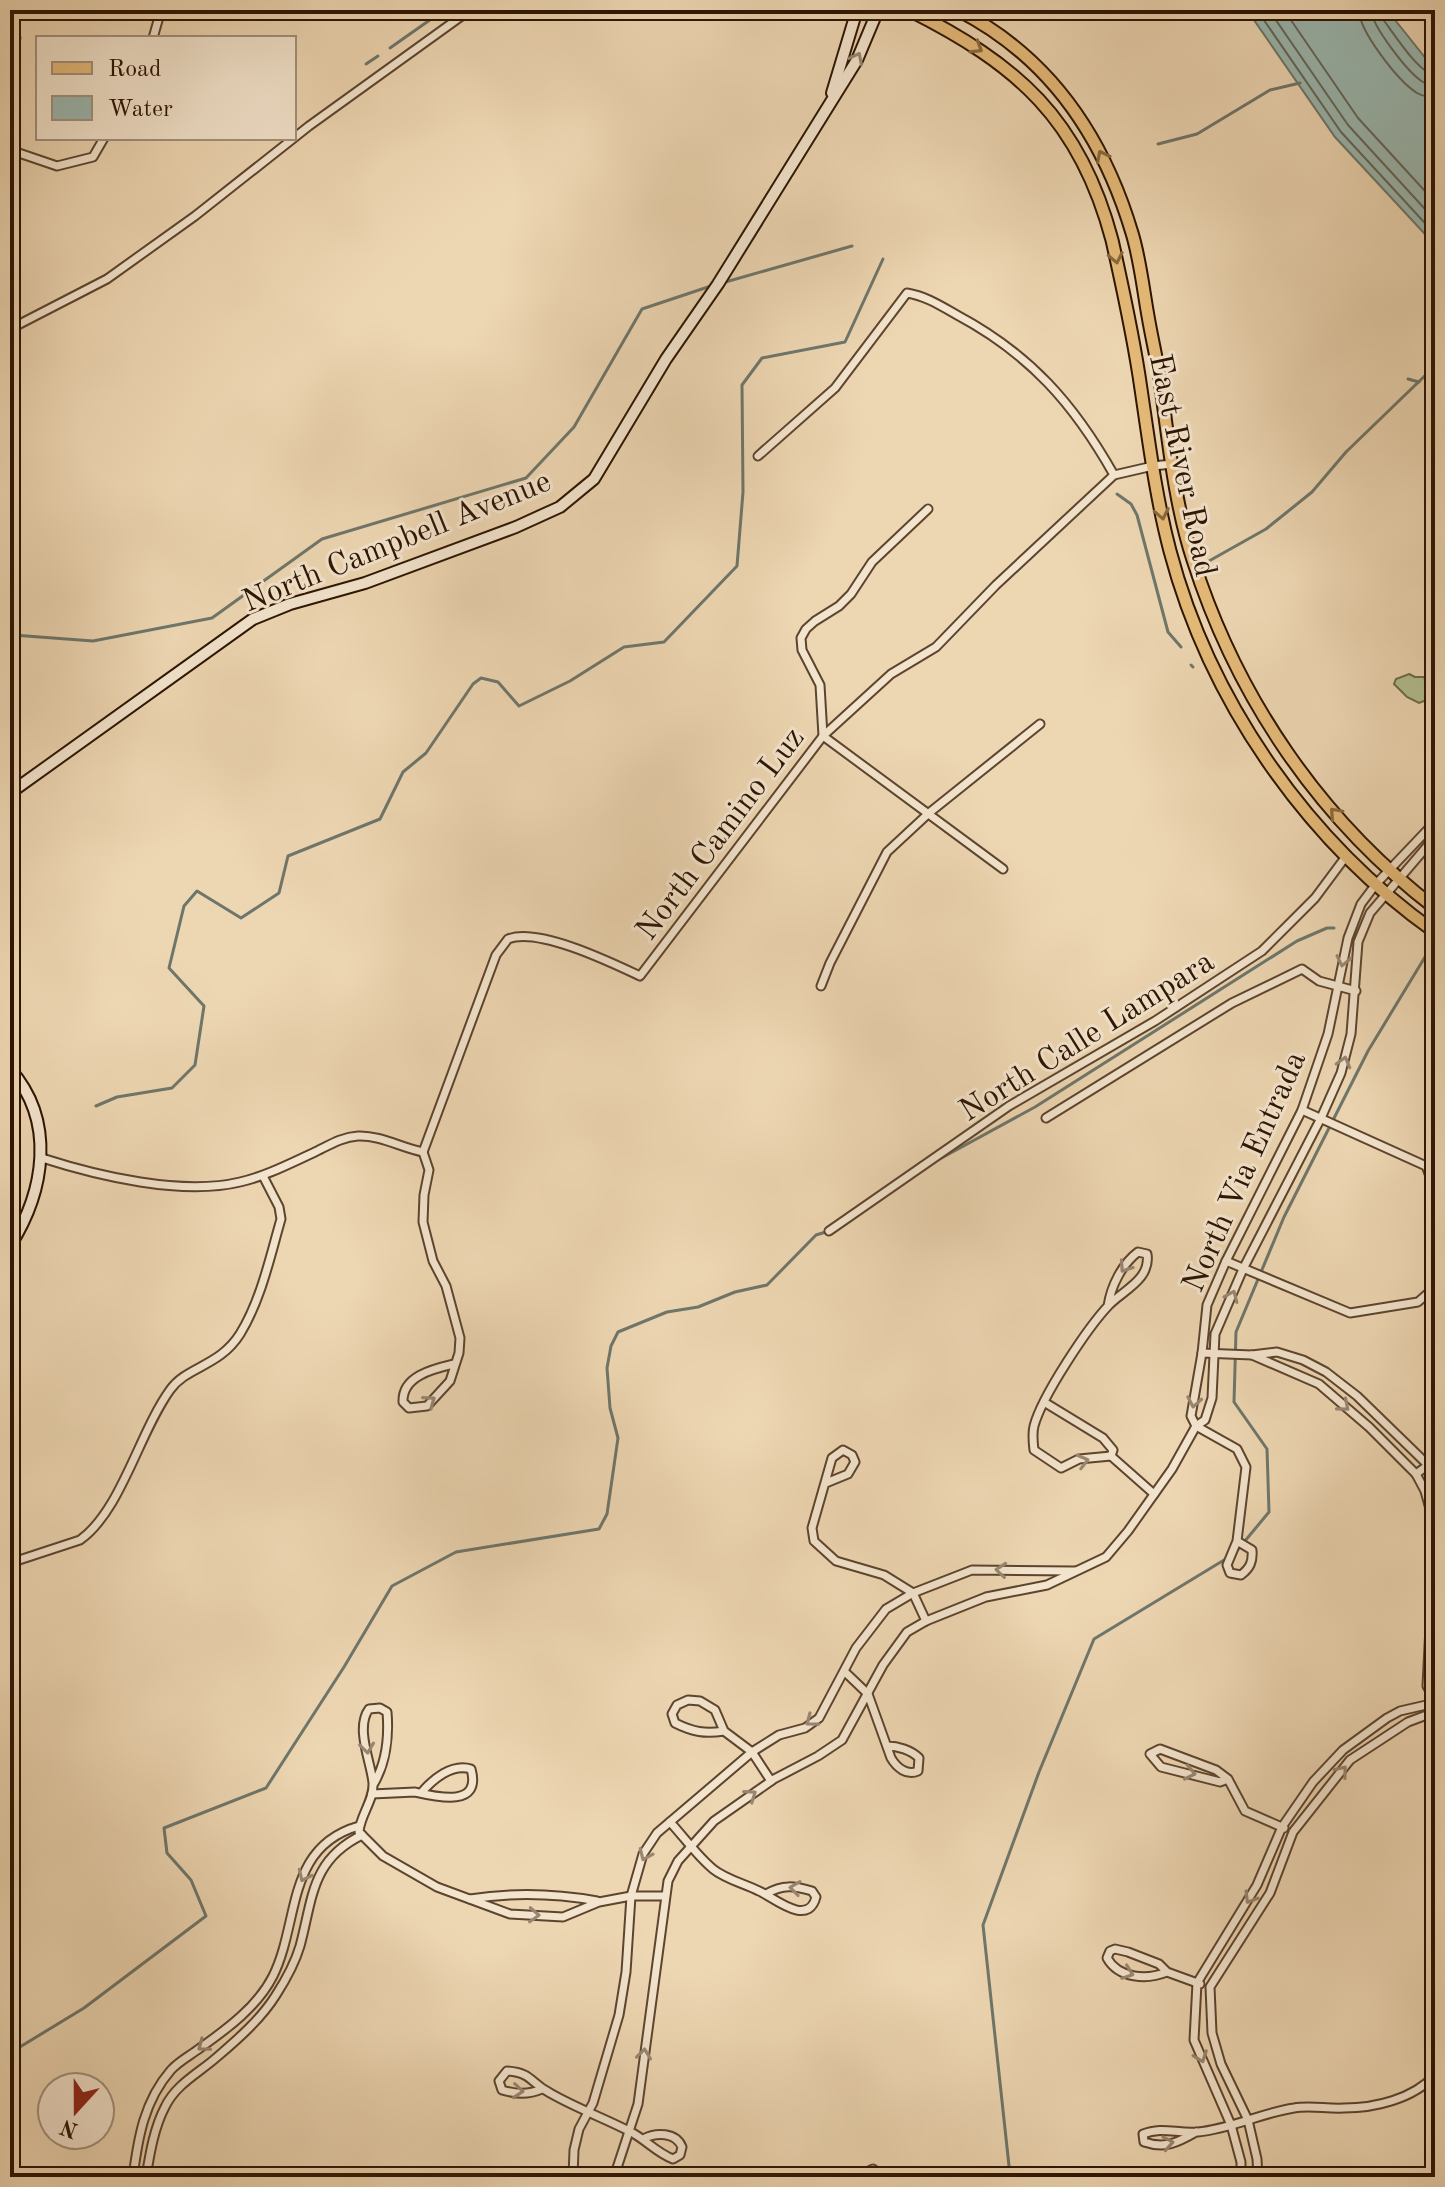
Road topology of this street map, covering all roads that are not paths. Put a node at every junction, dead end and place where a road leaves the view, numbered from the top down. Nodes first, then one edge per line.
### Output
1 (161, 10) edge
2 (470, 10) edge
3 (857, 10) edge
4 (878, 10) edge
5 (909, 10) edge
6 (958, 10) edge
7 (154, 36) edge
8 (16, 38) dead end
9 (10, 46) edge
10 (829, 102) junction
11 (296, 136) edge
12 (103, 140) edge
13 (291, 140) edge
14 (10, 150) edge
15 (10, 329) edge
16 (758, 456) dead end
17 (1172, 464) junction
18 (1153, 466) junction
19 (1114, 475) junction
20 (928, 509) dead end
21 (1040, 724) dead end
22 (823, 736) junction
23 (10, 793) edge
24 (929, 813) junction
25 (1435, 822) edge
26 (1435, 837) edge
27 (1347, 855) junction
28 (1003, 869) dead end
29 (1389, 869) junction
30 (1399, 878) junction
31 (1376, 884) junction
32 (1386, 894) junction
33 (1435, 908) edge
34 (1435, 932) edge
35 (821, 986) dead end
36 (1338, 988) junction
37 (1356, 991) junction
38 (10, 1069) edge
39 (1302, 1110) junction
40 (1046, 1118) dead end
41 (1321, 1118) junction
42 (423, 1152) junction
43 (42, 1158) junction
44 (263, 1176) junction
45 (1435, 1189) edge
46 (829, 1231) dead end
47 (10, 1246) edge
48 (1226, 1261) junction
49 (1243, 1269) junction
50 (1435, 1287) edge
51 (1108, 1306) junction
52 (1202, 1353) junction
53 (1214, 1355) junction
54 (1252, 1355) junction
55 (454, 1364) junction
56 (1332, 1376) junction
57 (1323, 1388) junction
58 (1044, 1402) junction
59 (1196, 1426) junction
60 (1111, 1456) junction
61 (1431, 1462) edge
62 (1416, 1474) junction
63 (826, 1483) junction
64 (1435, 1484) edge
65 (1154, 1494) junction
66 (1237, 1541) junction
67 (10, 1563) edge
68 (1079, 1571) junction
69 (913, 1593) junction
70 (926, 1621) junction
71 (1432, 1641) edge
72 (845, 1672) junction
73 (868, 1694) junction
74 (1435, 1703) edge
75 (724, 1731) junction
76 (887, 1746) junction
77 (752, 1752) junction
78 (1228, 1779) junction
79 (771, 1781) junction
80 (372, 1789) junction
81 (421, 1793) junction
82 (670, 1822) junction
83 (359, 1826) junction
84 (1282, 1827) junction
85 (1293, 1832) junction
86 (362, 1835) junction
87 (692, 1846) junction
88 (766, 1894) junction
89 (631, 1896) junction
90 (664, 1896) junction
91 (468, 1899) junction
92 (599, 1902) junction
93 (1167, 1972) junction
94 (1197, 1983) junction
95 (1210, 1987) junction
96 (1435, 2075) edge
97 (542, 2089) junction
98 (588, 2113) junction
99 (1248, 2120) junction
100 (1231, 2125) junction
101 (628, 2130) junction
102 (1196, 2132) junction
103 (643, 2139) junction
104 (133, 2177) edge
105 (146, 2177) edge
106 (573, 2177) edge
107 (614, 2177) edge
108 (857, 2177) edge
109 (885, 2177) edge
110 (1241, 2177) edge
111 (1258, 2177) edge

1 - 7 street
2 - 11 street
3 - 10 main road, North Campbell Avenue
10 -> 4 main road, North Campbell Avenue
5 -> 18 main road, East River Road
17 -> 6 main road, East River Road
8 - 9 street
10 - 23 main road, North Campbell Avenue
12 - 14 street
13 - 15 street
16 - 19 street
17 - 18 street, North Camino Luz
29 -> 17 main road, East River Road
18 - 19 street, North Camino Luz
18 -> 27 main road, East River Road
19 - 22 street, North Camino Luz
20 - 22 street
21 - 24 street
22 - 24 street
22 - 42 street, North Camino Luz
24 - 28 street
24 - 35 street
25 - 29 street, North Via Entrada
26 - 30 street, North Via Entrada
27 - 31 main road, East River Road
27 - 46 street, North Calle Lampara
29 - 30 main road, East River Road
29 - 31 street, North Via Entrada
30 - 32 street, North Via Entrada
30 - 33 main road, East River Road
31 - 32 main road, East River Road
31 -> 36 street, North Via Entrada
32 - 34 main road, East River Road
32 - 37 street, North Via Entrada
36 - 37 street, North Calle Lampara
36 - 39 street, North Via Entrada
36 - 40 street, North Calle Lampara
41 -> 37 street, North Via Entrada
38 - 43 main road
39 - 41 street
39 - 48 street, North Via Entrada
41 - 45 street
41 - 49 street, North Via Entrada
42 - 44 street
42 - 55 street
43 - 44 street
43 - 47 main road
44 - 67 street
48 - 49 street
48 - 52 street, North Via Entrada
49 - 50 street
53 -> 49 street, North Via Entrada
51 -> 51 street
51 - 58 street
52 - 53 street
52 -> 59 street, North Via Entrada
53 - 54 street
53 - 59 street, North Via Entrada
54 - 56 street
54 - 57 street
55 -> 55 street
56 - 57 street
56 - 61 street
57 -> 62 street
58 - 60 street
58 -> 60 street
59 - 65 street, North Via Entrada
59 - 66 street
60 - 65 street
61 - 62 street
61 - 64 street
62 - 71 street
63 - 63 street
63 - 69 street
65 - 68 street, North Via Entrada
66 - 66 street
68 -> 69 street
68 - 70 street, North Via Entrada
69 - 70 street
69 - 72 street
70 - 73 street, North Via Entrada
71 - 74 street
72 - 73 street
72 -> 77 street
73 - 76 street
73 - 79 street, North Via Entrada
74 - 84 street
85 -> 74 street
75 - 75 street
75 - 77 street
76 - 76 street
77 - 79 street
77 - 82 street
78 -> 78 street
78 - 84 street
87 -> 79 street, North Via Entrada
80 -> 80 street
80 - 81 street
80 - 83 street
81 - 81 street
82 - 87 street
82 -> 89 street
83 - 86 street
83 -> 104 street
84 - 85 street
84 -> 94 street
85 - 95 street
86 - 91 street
86 - 105 street
87 - 88 street
87 - 90 street, North Via Entrada
88 -> 88 street
89 - 90 street
89 - 92 street
89 - 98 street
101 -> 90 street, North Via Entrada
91 - 92 street
91 -> 92 street
93 -> 93 street
93 - 94 street
94 - 95 street
94 -> 100 street
95 - 99 street
96 - 99 street
97 -> 97 street
97 - 98 street
98 - 101 street
98 - 106 street
99 - 100 street
99 - 111 street
100 - 102 street
100 - 110 street
101 - 103 street
101 - 107 street, North Via Entrada
102 -> 102 street
103 - 103 street
108 - 109 street

